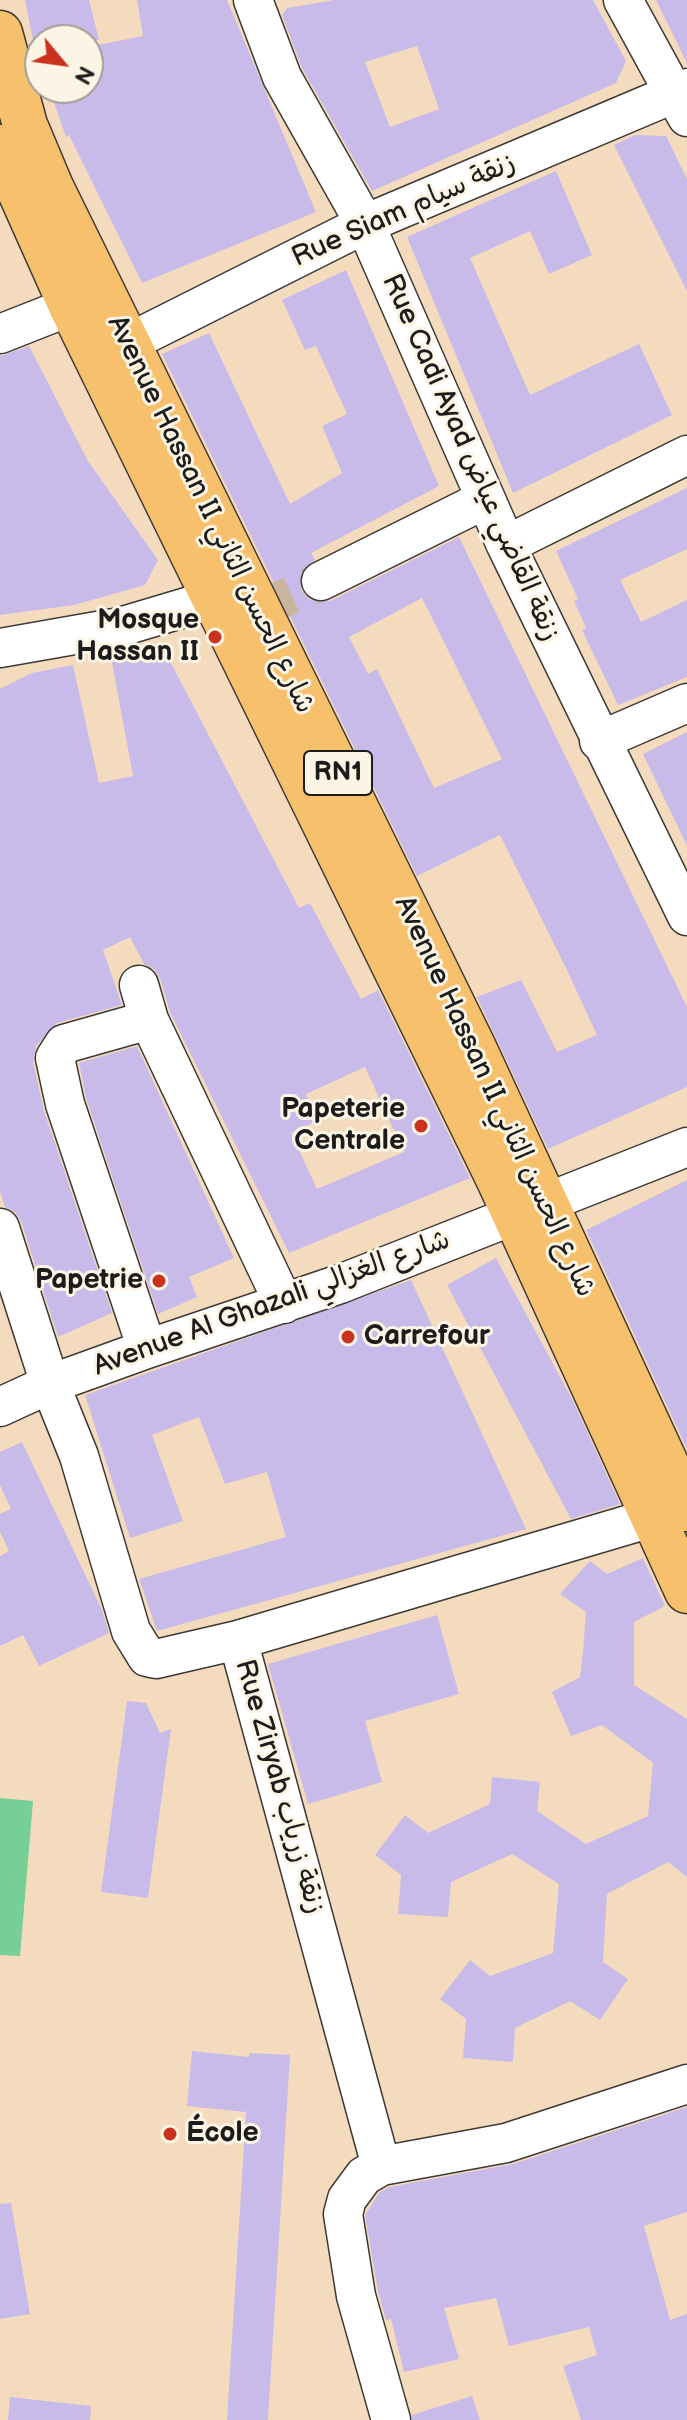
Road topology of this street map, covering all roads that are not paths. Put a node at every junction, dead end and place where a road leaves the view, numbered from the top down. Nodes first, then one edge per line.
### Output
1 (253, 0) edge
2 (623, 0) edge
3 (0, 33) edge
4 (683, 100) edge
5 (5, 171) edge
6 (365, 224) junction
7 (71, 306) junction
8 (0, 334) edge
9 (126, 344) junction
10 (687, 455) edge
11 (486, 499) junction
12 (506, 545) junction
13 (321, 581) tunnel mouth
14 (214, 599) junction
15 (0, 648) edge
16 (687, 703) edge
17 (599, 741) junction
18 (687, 915) edge
19 (687, 1147) edge
20 (530, 1209) junction
21 (0, 1228) edge
22 (284, 1304) junction
23 (147, 1349) junction
24 (50, 1384) junction
25 (0, 1407) edge
26 (669, 1514) edge
27 (687, 1591) edge
28 (238, 1640) junction
29 (687, 2084) edge
30 (369, 2176) junction
31 (391, 2420) edge

1 - 6 street, Rue Cadi Ayad زنقة القاضي عياض
2 - 4 street
3 - 9 main road, Avenue Hassan II شارع الحسن الثاني / RN1
4 - 6 street, Rue Siam زنقة سيام
5 - 7 main road, Avenue Hassan II شارع الحسن الثاني / RN1
6 - 9 street, Rue Siam زنقة سيام
6 - 11 street, Rue Cadi Ayad زنقة القاضي عياض
7 - 8 street
7 - 14 main road, Avenue Hassan II شارع الحسن الثاني / RN1
9 - 20 main road, Avenue Hassan II شارع الحسن الثاني / RN1
10 - 12 street
11 - 12 street, Rue Cadi Ayad زنقة القاضي عياض
11 - 13 street
12 - 17 street, Rue Cadi Ayad زنقة القاضي عياض
14 - 15 street
14 - 20 main road, Avenue Hassan II شارع الحسن الثاني / RN1
16 - 17 street
17 - 18 street, Rue Cadi Ayad زنقة القاضي عياض
19 - 20 street, Avenue Al Ghazali شارع الغزالي
20 - 22 street, Avenue Al Ghazali شارع الغزالي
20 - 26 main road, Avenue Hassan II شارع الحسن الثاني / RN1
21 - 24 street, Rue Ziryab زنقة زرياب
22 - 23 street, Avenue Al Ghazali شارع الغزالي
22 - 23 street
23 - 24 street, Avenue Al Ghazali شارع الغزالي
24 - 25 street, Avenue Al Ghazali شارع الغزالي
24 - 28 street, Rue Ziryab زنقة زرياب
26 - 27 main road, Avenue Hassan II شارع الحسن الثاني / RN1
26 - 28 street
28 - 30 street, Rue Ziryab زنقة زرياب
29 - 30 street
30 - 31 street

